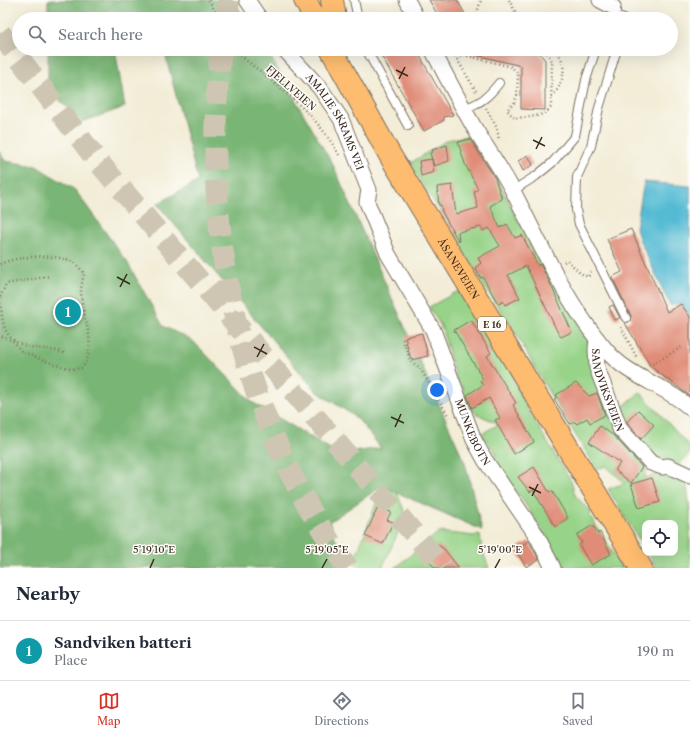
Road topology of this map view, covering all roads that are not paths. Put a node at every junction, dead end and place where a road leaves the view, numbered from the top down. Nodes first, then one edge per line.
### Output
1 (248, 0) edge
2 (305, 0) edge
3 (332, 0) edge
4 (354, 0) edge
5 (407, 0) edge
6 (256, 12) edge
7 (311, 12) edge
8 (334, 12) edge
9 (357, 12) edge
10 (413, 12) edge
11 (290, 56) edge
12 (335, 56) edge
13 (342, 56) edge
14 (370, 56) edge
15 (436, 56) edge
16 (594, 56) edge
17 (615, 56) edge
18 (347, 78) junction
19 (499, 83) dead end
20 (464, 108) junction
21 (408, 126) dead end
22 (512, 191) junction
23 (367, 202) joint
24 (626, 318) road end
25 (598, 339) junction
26 (690, 408) edge
27 (690, 476) edge
28 (553, 568) edge
29 (640, 568) edge

1 - 6 street
2 - 7 highway
3 - 8 highway
4 - 9 lane
5 - 10 street
11 - 23 street, AMALIE SKRAMS VEI
12 - 18 highway, ÅSANEVEIEN / E 16
13 - 18 highway, E 16
14 - 21 lane
15 - 20 street, SANDVIKSVEIEN
16 - 22 lane
17 - 24 lane
18 - 29 highway, ÅSANEVEIEN / E 16
19 - 20 lane
20 - 22 street, SANDVIKSVEIEN
22 - 25 street, SANDVIKSVEIEN
23 - 28 street, MUNKEBOTN
25 - 26 street
25 - 27 street, SANDVIKSVEIEN

